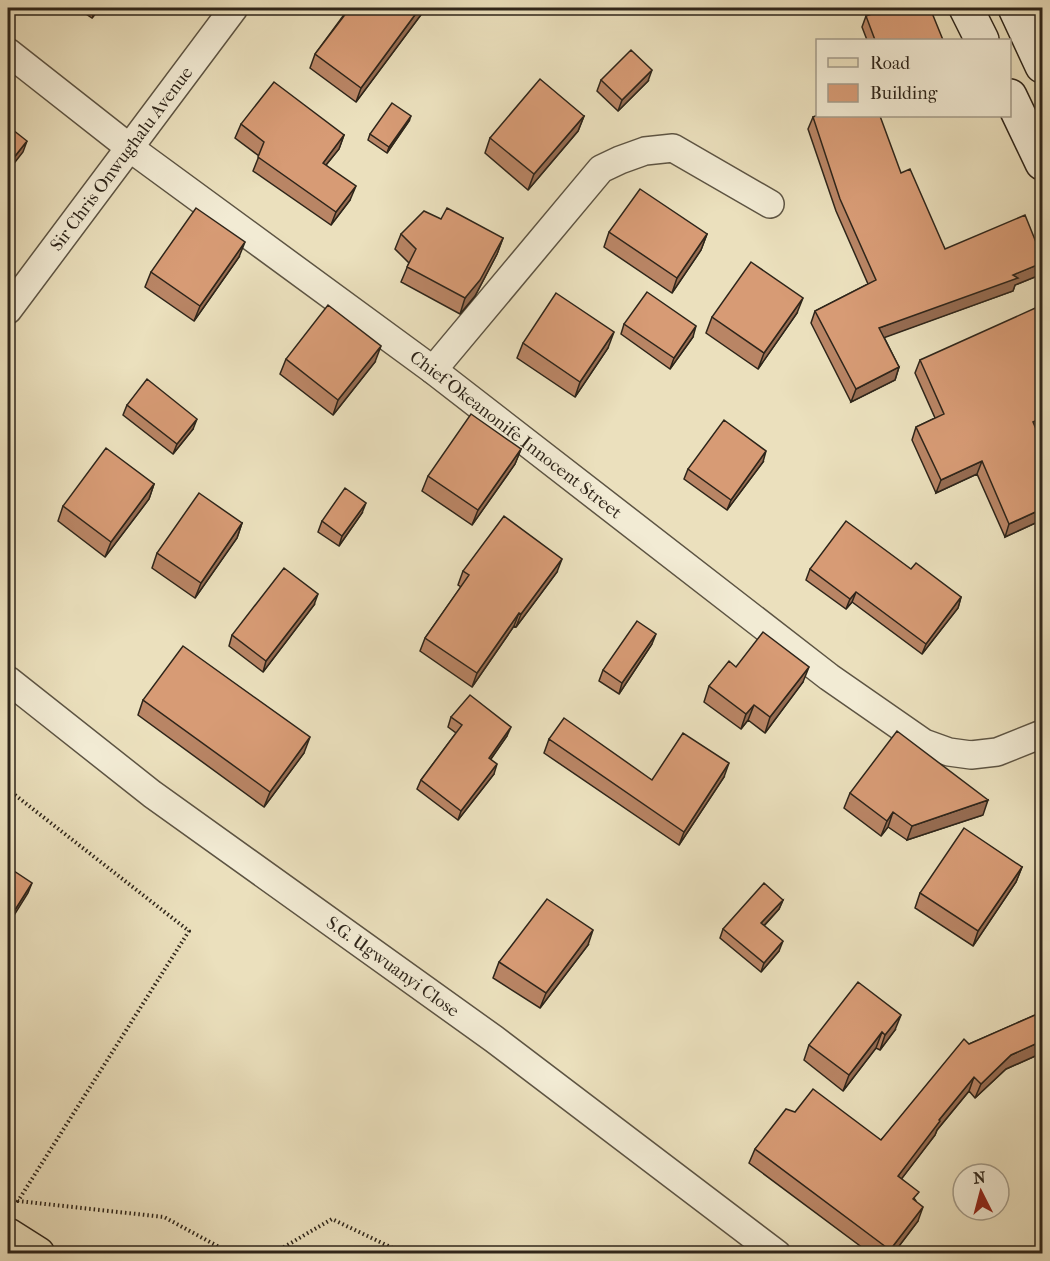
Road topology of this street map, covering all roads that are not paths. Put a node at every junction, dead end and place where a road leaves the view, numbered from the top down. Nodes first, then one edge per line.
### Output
1 (234, 8) edge
2 (966, 8) edge
3 (1015, 8) edge
4 (982, 39) edge
5 (8, 52) edge
6 (1042, 66) edge
7 (1011, 98) edge
8 (130, 148) junction
9 (1042, 163) edge
10 (770, 204) dead end
11 (8, 310) edge
12 (433, 370) junction
13 (8, 680) edge
14 (1042, 734) edge
15 (8, 1234) edge
16 (38, 1254) edge
17 (777, 1254) edge

1 - 8 street, Sir Chris Onwughalu Avenue
2 - 4 main road
3 - 6 main road
5 - 8 street, Chief Okeanonife Innocent Street
7 - 9 main road
8 - 11 street, Sir Chris Onwughalu Avenue
8 - 12 street, Chief Okeanonife Innocent Street
10 - 12 street
12 - 14 street, Chief Okeanonife Innocent Street
13 - 17 street, S.G. Ugwuanyi Close
15 - 16 main road

